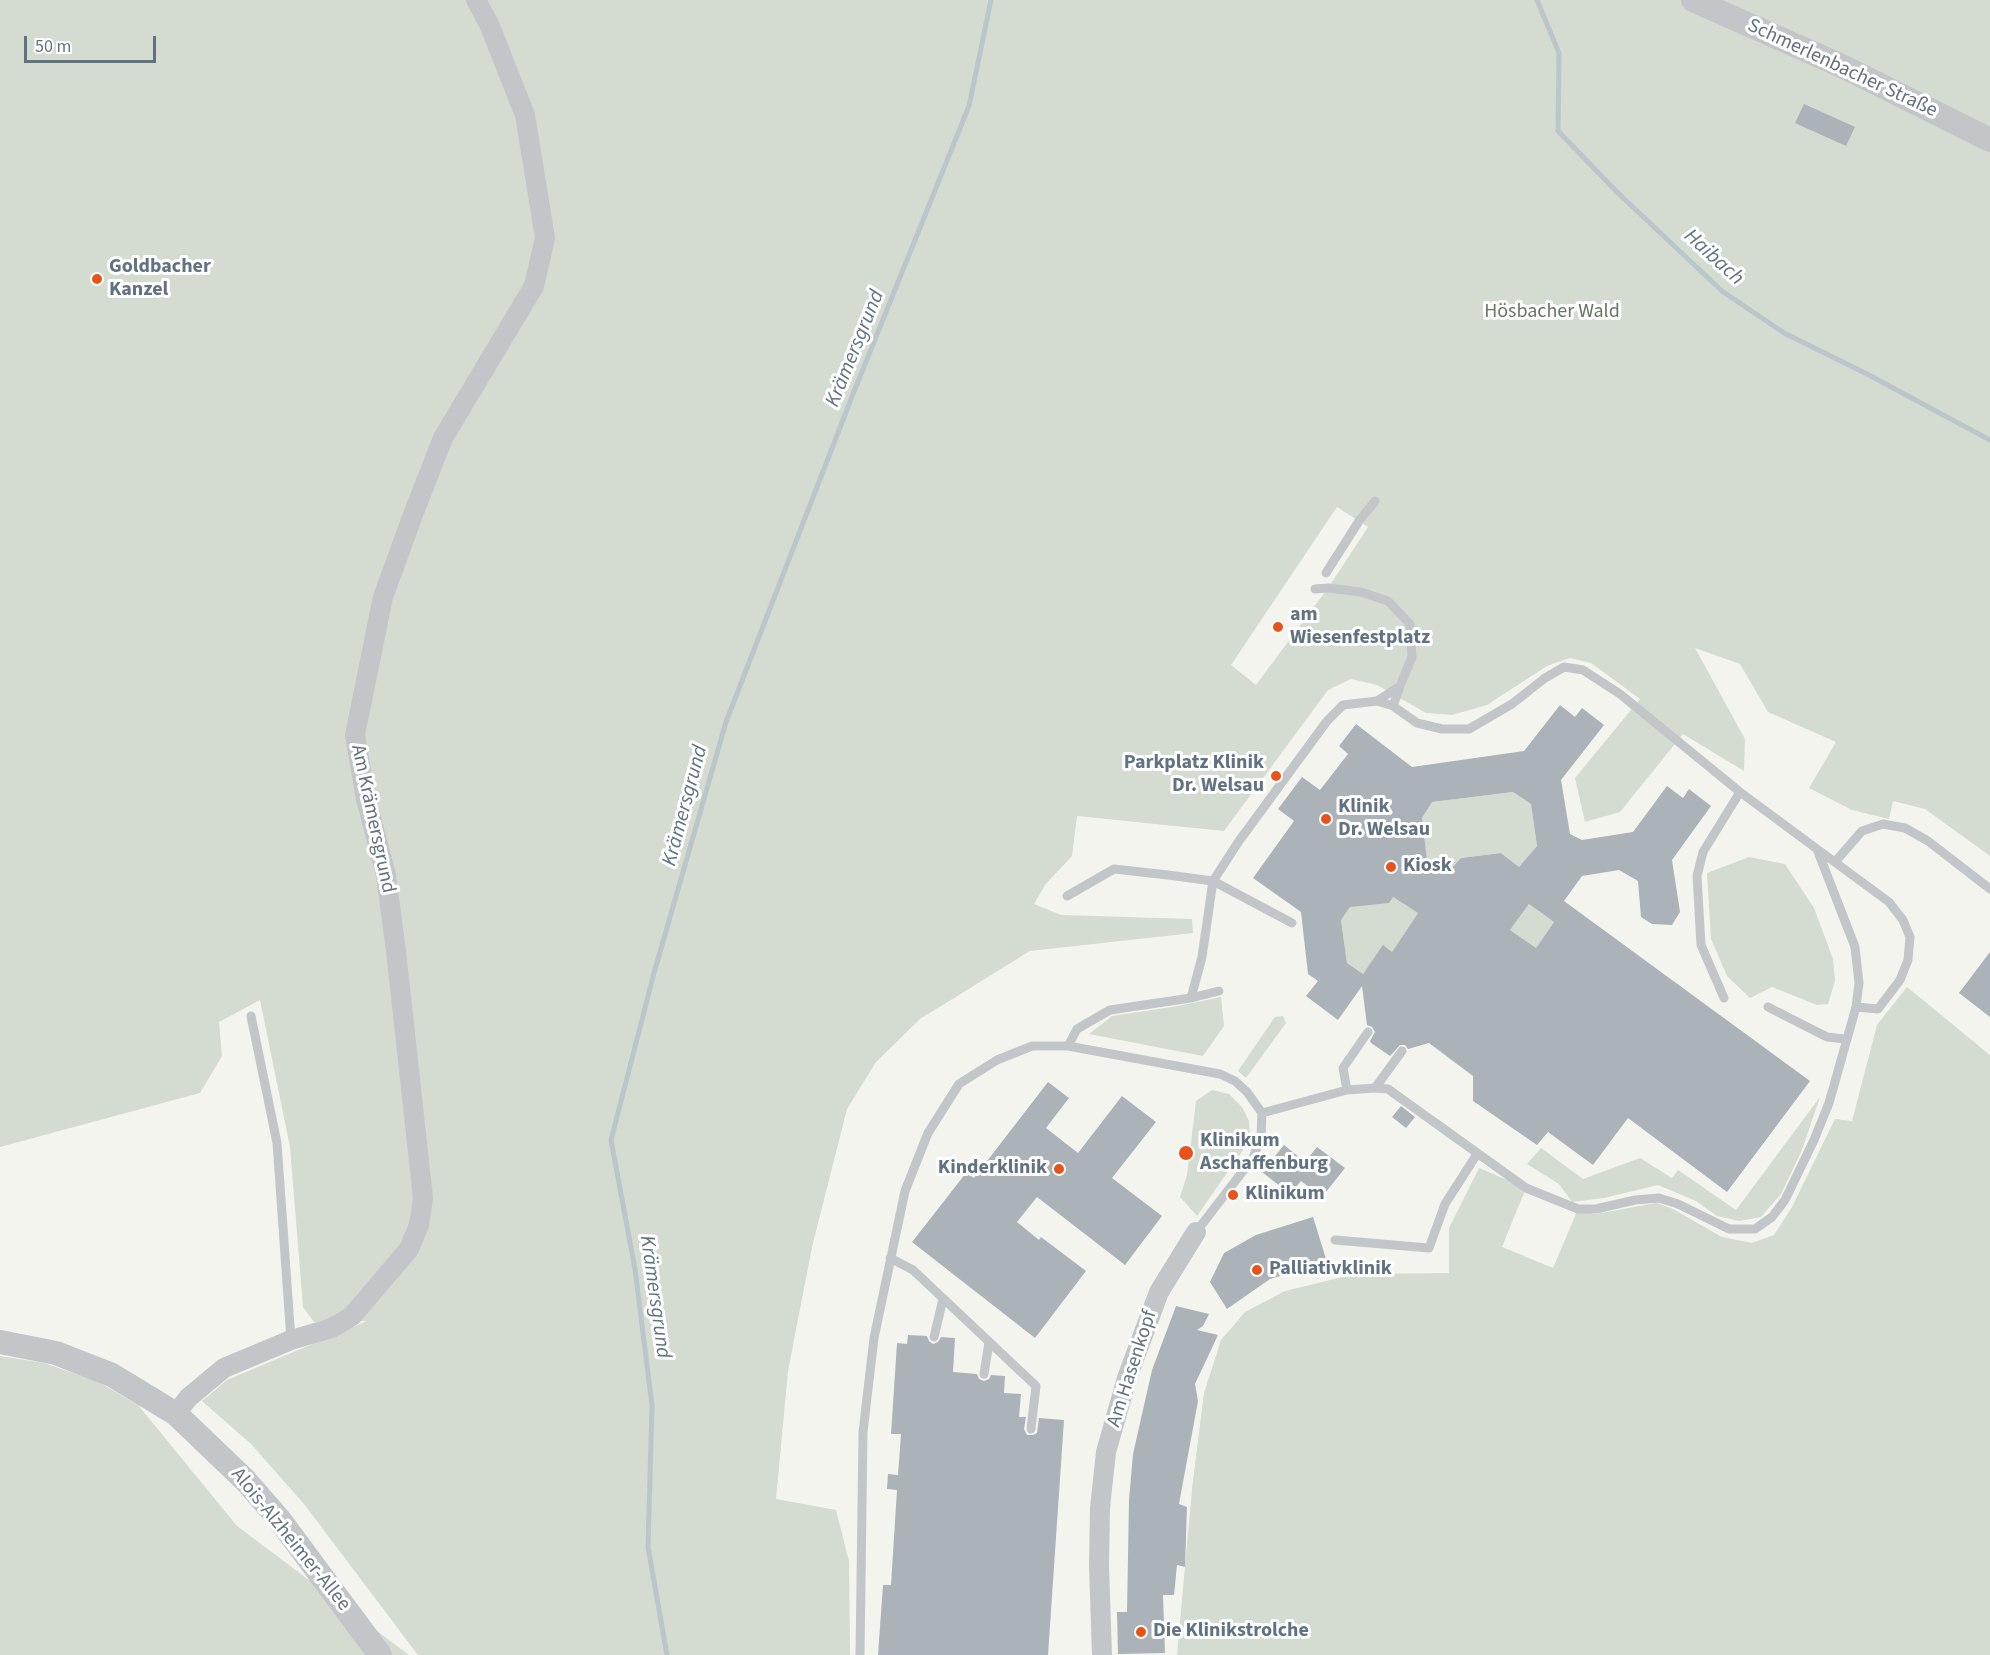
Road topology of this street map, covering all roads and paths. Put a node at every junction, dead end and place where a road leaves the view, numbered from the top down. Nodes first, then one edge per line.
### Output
1 (476, 0) edge
2 (1693, 0) edge
3 (1990, 140) edge
4 (1375, 501) dead end
5 (1326, 573) dead end
6 (1315, 590) dead end
7 (1400, 686) junction
8 (1377, 701) junction
9 (1393, 706) junction
10 (1740, 792) junction
11 (1817, 849) junction
12 (1835, 862) junction
13 (1213, 881) junction
14 (1990, 889) edge
15 (1067, 896) dead end
16 (1293, 923) dead end
17 (1219, 991) dead end
18 (1191, 998) junction
19 (1724, 998) dead end
20 (1768, 1007) dead end
21 (1856, 1007) junction
22 (251, 1016) dead end
23 (1368, 1032) dead end
24 (1845, 1039) junction
25 (1068, 1046) junction
26 (1402, 1051) dead end
27 (1375, 1088) junction
28 (1347, 1090) junction
29 (1262, 1113) junction
30 (1477, 1154) junction
31 (1196, 1232) joint
32 (1335, 1240) dead end
33 (890, 1258) junction
34 (943, 1299) junction
35 (934, 1337) dead end
36 (291, 1340) junction
37 (0, 1342) edge
38 (989, 1342) junction
39 (984, 1374) dead end
40 (176, 1414) junction
41 (1031, 1429) dead end
42 (380, 1655) edge
43 (860, 1655) edge
44 (1102, 1655) edge

1 - 36 street, Am Krämersgrund
2 - 3 street, Schmerlenbacher Straße
4 - 5 lane
6 - 7 lane
7 - 8 lane
7 - 9 lane
8 - 9 lane
8 - 13 lane
9 - 10 lane
10 - 11 lane
10 - 19 lane
11 - 12 lane
11 - 21 lane
12 - 14 lane
12 - 21 lane
13 - 15 lane
13 - 16 lane
13 - 18 lane
17 - 18 lane
18 - 25 lane
20 - 24 lane
21 - 24 lane
22 - 36 lane
23 - 28 lane
24 - 30 lane
25 - 29 lane
25 - 33 lane
26 - 27 lane
27 - 28 lane
27 - 30 lane
28 - 29 lane
29 - 31 lane, Am Hasenkopf
30 - 32 lane
31 - 44 street, Am Hasenkopf
33 - 34 lane
33 - 43 lane
34 - 35 lane
34 - 38 lane
36 - 40 street, Am Krämersgrund
37 - 40 street, Alois-Alzheimer-Allee
38 - 39 lane
38 - 41 lane
40 - 42 street, Alois-Alzheimer-Allee

